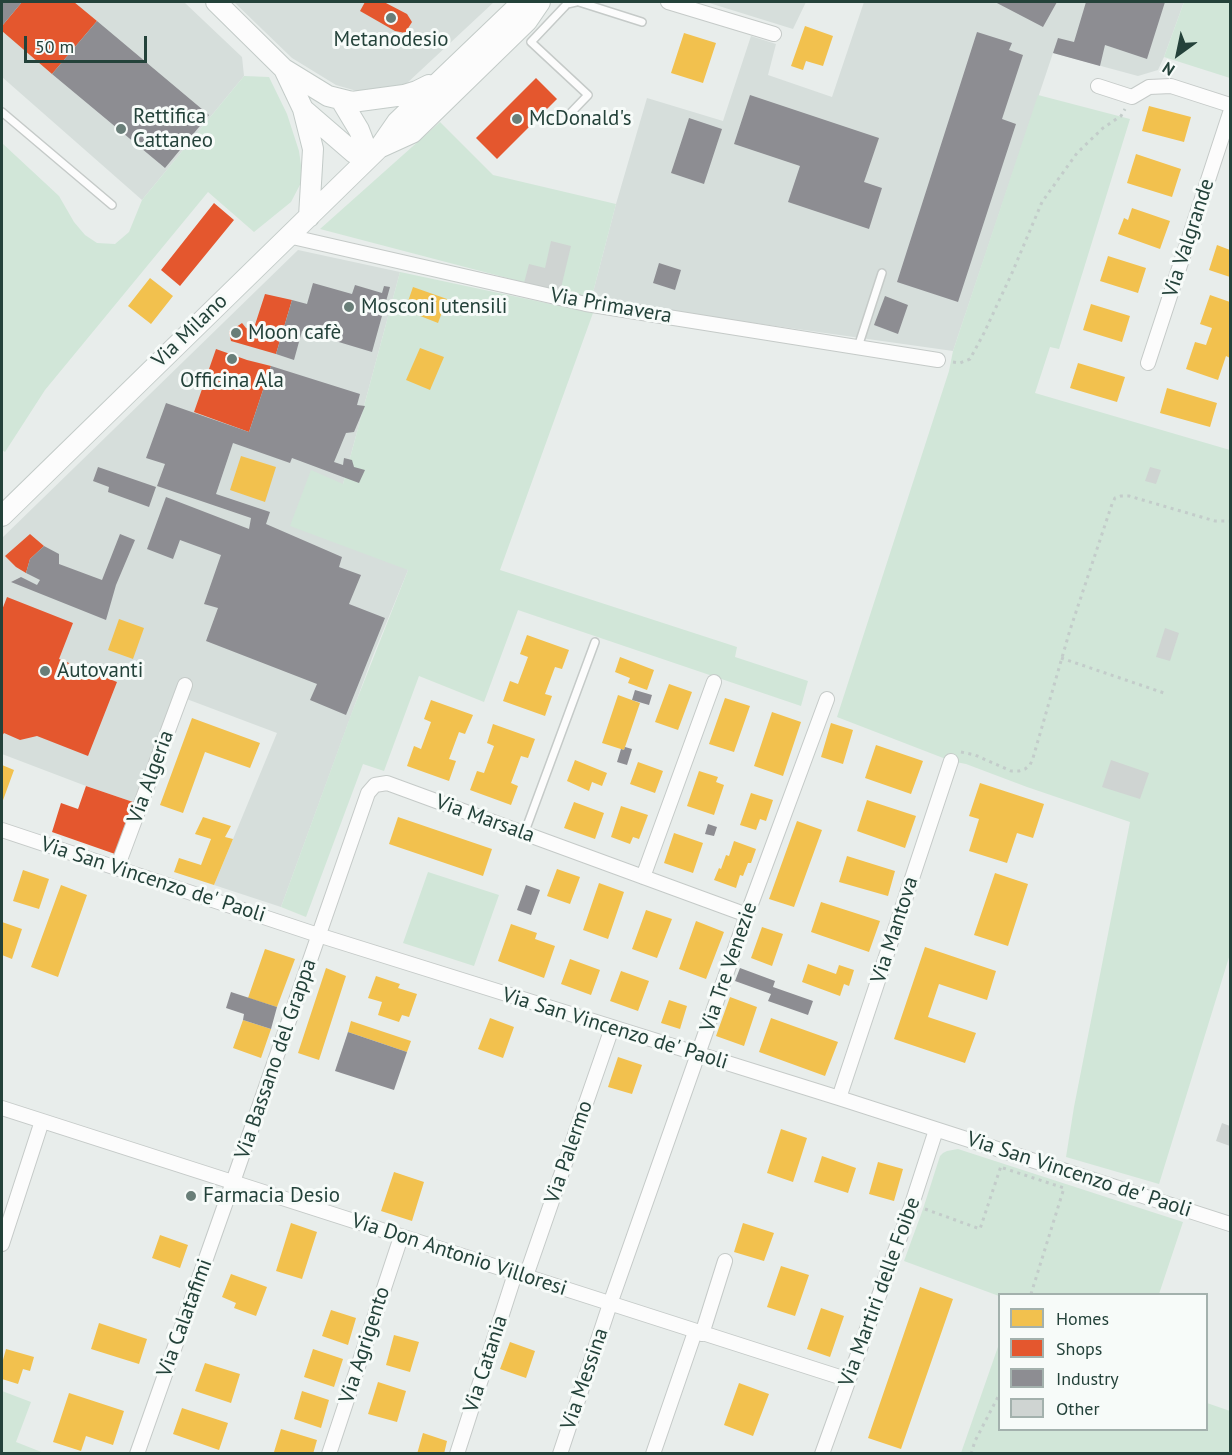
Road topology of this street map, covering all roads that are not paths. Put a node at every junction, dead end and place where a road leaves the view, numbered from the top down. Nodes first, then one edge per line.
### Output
1 (216, 2) edge
2 (540, 2) edge
3 (577, 2) edge
4 (668, 2) edge
5 (522, 10) edge
6 (642, 22) dead end
7 (774, 34) dead end
8 (284, 69) junction
9 (445, 77) junction
10 (1098, 86) dead end
11 (341, 100) junction
12 (1230, 105) edge
13 (303, 109) junction
14 (2, 112) edge
15 (1230, 113) edge
16 (561, 123) dead end
17 (373, 153) junction
18 (112, 205) dead end
19 (309, 217) junction
20 (288, 236) junction
21 (882, 273) dead end
22 (858, 347) junction
23 (938, 360) road end
24 (1148, 363) dead end
25 (2, 516) edge
26 (595, 642) dead end
27 (714, 682) dead end
28 (185, 685) dead end
29 (827, 699) dead end
30 (951, 761) road end
31 (2, 830) edge
32 (524, 834) junction
33 (117, 868) junction
34 (643, 877) junction
35 (747, 915) junction
36 (318, 935) junction
37 (612, 1028) junction
38 (698, 1055) junction
39 (839, 1098) junction
40 (2, 1108) edge
41 (42, 1121) junction
42 (936, 1130) junction
43 (233, 1182) junction
44 (1230, 1224) edge
45 (400, 1237) junction
46 (2, 1244) edge
47 (725, 1261) dead end
48 (520, 1275) junction
49 (610, 1304) junction
50 (698, 1333) junction
51 (849, 1380) junction
52 (137, 1454) edge
53 (329, 1454) edge
54 (457, 1454) edge
55 (560, 1454) edge
56 (653, 1454) edge
57 (822, 1454) edge

1 - 8 main road
2 - 5 main road
3 - 6 lane
3 - 16 lane
4 - 7 street
5 - 9 main road, Via Milano
5 - 17 main road, Via Milano
8 - 11 main road
8 - 13 main road
9 - 11 main road
9 - 17 main road, Via Milano
10 - 12 street
11 - 17 main road
13 - 17 main road
13 - 19 main road
14 - 18 lane
15 - 24 street, Via Valgrande
17 - 19 main road, Via Milano
19 - 20 main road, Via Milano
20 - 22 street, Via Primavera
20 - 25 main road, Via Milano
21 - 22 lane
22 - 23 street, Via Primavera
26 - 32 lane
27 - 34 street
28 - 33 street, Via Algeria
29 - 35 street, Via Tre Venezie
30 - 39 street, Via Mantova
31 - 33 street, Via San Vincenzo de' Paoli
32 - 34 street, Via Marsala
32 - 36 street, Via Marsala
33 - 36 street, Via San Vincenzo de' Paoli
34 - 35 street, Via Marsala
35 - 38 street, Via Tre Venezie
36 - 37 street, Via San Vincenzo de' Paoli
36 - 43 street, Via Bassano del Grappa
37 - 38 street, Via San Vincenzo de' Paoli
37 - 48 street, Via Palermo
38 - 39 street, Via San Vincenzo de' Paoli
38 - 49 street, Via Tre Venezie
39 - 42 street, Via San Vincenzo de' Paoli
40 - 41 street, Via Don Antonio Villoresi
41 - 43 street, Via Don Antonio Villoresi
41 - 46 street
42 - 44 street, Via San Vincenzo de' Paoli
42 - 51 street, Via Martiri delle Foibe
43 - 45 street, Via Don Antonio Villoresi
43 - 52 street, Via Calatafimi
45 - 48 street, Via Don Antonio Villoresi
45 - 53 street, Via Agrigento
47 - 50 street
48 - 49 street, Via Don Antonio Villoresi
48 - 54 street, Via Catania
49 - 50 street, Via Don Antonio Villoresi
49 - 55 street, Via Messina
50 - 51 street, Via Don Antonio Villoresi
50 - 56 street
51 - 57 street, Via Martiri delle Foibe

